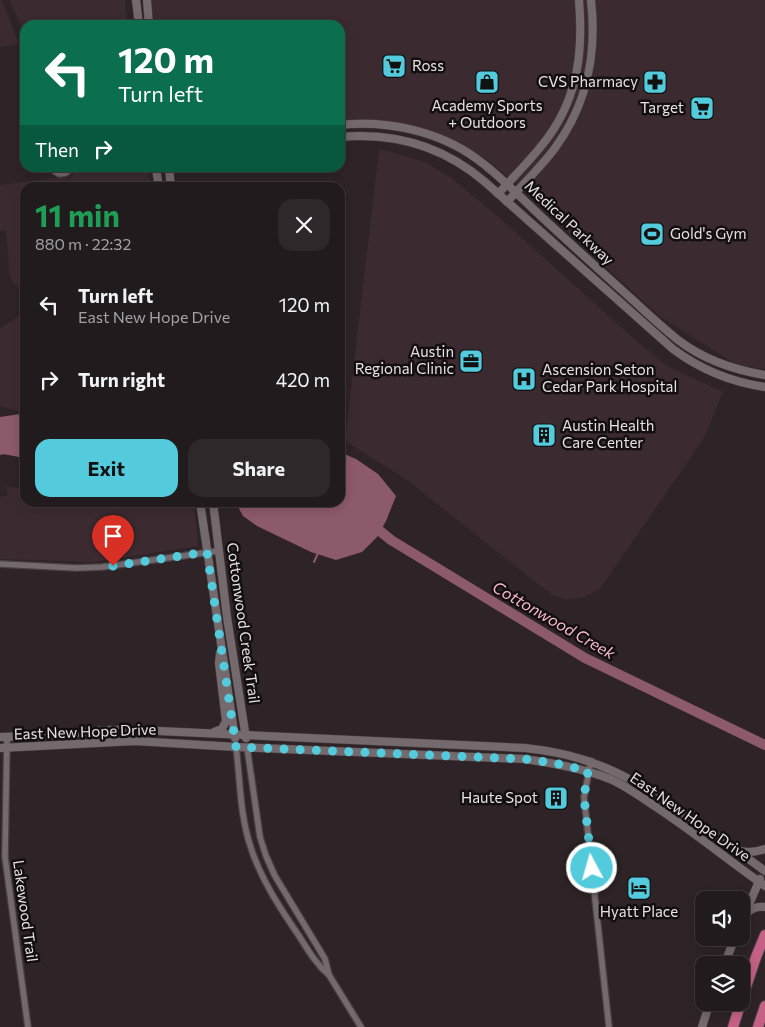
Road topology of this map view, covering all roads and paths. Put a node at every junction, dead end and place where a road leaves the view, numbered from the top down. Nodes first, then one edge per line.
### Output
1 (136, 0) edge
2 (147, 0) edge
3 (579, 0) edge
4 (591, 0) edge
5 (138, 20) edge
6 (149, 20) edge
7 (579, 58) junction
8 (592, 60) junction
9 (345, 125) edge
10 (345, 137) edge
11 (507, 184) junction
12 (516, 193) junction
13 (498, 194) junction
14 (507, 202) junction
15 (644, 310) junction
16 (636, 317) junction
17 (765, 375) edge
18 (765, 387) edge
19 (201, 507) edge
20 (214, 507) edge
21 (218, 551) junction
22 (207, 552) junction
23 (0, 564) edge
24 (222, 644) junction
25 (211, 734) junction
26 (234, 735) junction
27 (246, 736) junction
28 (3, 737) edge
29 (425, 744) junction
30 (236, 747) junction
31 (247, 747) junction
32 (3, 748) edge
33 (420, 754) junction
34 (591, 761) junction
35 (588, 771) junction
36 (765, 848) edge
37 (735, 849) junction
38 (764, 869) edge
39 (275, 876) junction
40 (265, 882) junction
41 (762, 884) edge
42 (750, 906) edge
43 (765, 907) edge
44 (750, 911) edge
45 (765, 935) edge
46 (750, 974) edge
47 (329, 975) junction
48 (765, 1006) edge
49 (707, 1011) edge
50 (738, 1011) edge
51 (28, 1027) edge
52 (360, 1027) edge
53 (609, 1027) edge
54 (702, 1027) edge
55 (733, 1027) edge
56 (758, 1027) edge

1 - 5 street
2 - 6 street
3 - 7 street
4 - 8 street
7 - 8 street
7 - 11 street
8 - 12 street
9 - 11 street, Medical Parkway
10 - 13 street, Medical Parkway
11 - 12 street, Medical Parkway
11 - 13 street
12 - 14 street
12 - 15 street, Medical Parkway
13 - 14 street, Medical Parkway
14 - 16 street, Medical Parkway
15 - 16 street
15 - 17 street, Medical Parkway
16 - 18 street, Medical Parkway
19 - 22 street, Cottonwood Creek Trail
20 - 21 street, Cottonwood Creek Trail
21 - 22 street
21 - 27 street, Cottonwood Creek Trail
22 - 23 street
22 - 24 street, Cottonwood Creek Trail
24 - 25 street
24 - 26 street, Cottonwood Creek Trail
25 - 26 street, East New Hope Drive
25 - 28 street, East New Hope Drive
26 - 27 street, East New Hope Drive
26 - 30 street, Cottonwood Creek Trail
27 - 29 street, East New Hope Drive
27 - 31 street, Cottonwood Creek Trail
28 - 32 street, Lakewood Trail
29 - 33 street
29 - 34 street, East New Hope Drive
30 - 31 street, East New Hope Drive
30 - 32 street, East New Hope Drive
30 - 40 street
31 - 33 street, East New Hope Drive
31 - 39 street
32 - 51 street, Lakewood Trail
33 - 35 street, East New Hope Drive
34 - 35 street
34 - 37 street, East New Hope Drive
35 - 41 street, East New Hope Drive
35 - 53 street
36 - 37 street
37 - 38 street, East New Hope Drive
38 - 41 street
39 - 40 street
39 - 47 street
40 - 47 street
41 - 42 street
43 - 44 street
45 - 46 highway
47 - 52 street
48 - 56 highway
49 - 54 street
50 - 55 highway

